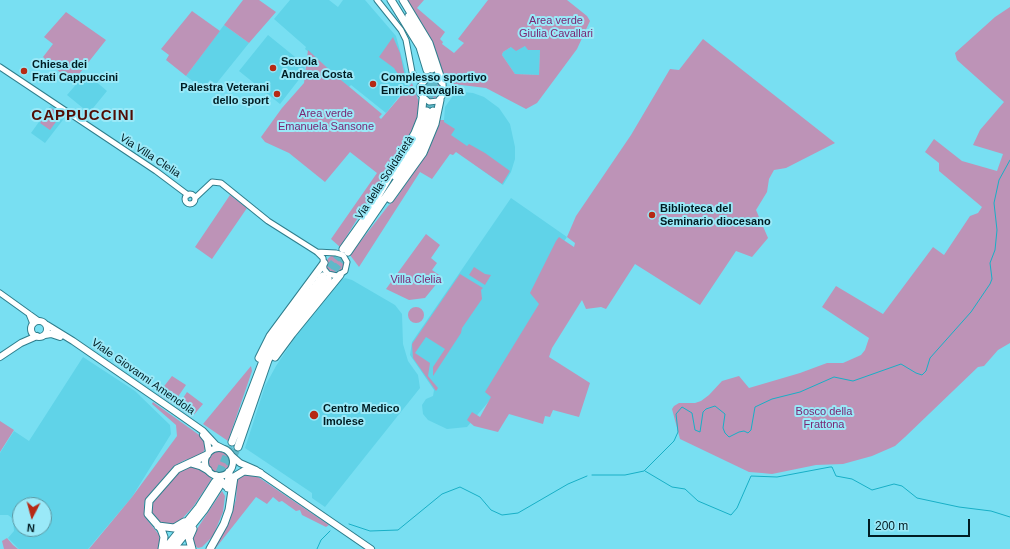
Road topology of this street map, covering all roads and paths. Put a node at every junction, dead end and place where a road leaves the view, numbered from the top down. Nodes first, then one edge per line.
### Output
1 (373, 0) edge
2 (377, 0) edge
3 (390, 0) edge
4 (398, 0) edge
5 (403, 0) edge
6 (0, 68) edge
7 (427, 78) junction
8 (442, 82) junction
9 (420, 89) junction
10 (423, 99) junction
11 (440, 100) junction
12 (188, 195) junction
13 (195, 198) junction
14 (376, 211) junction
15 (362, 223) junction
16 (317, 252) junction
17 (332, 253) junction
18 (324, 262) junction
19 (340, 275) junction
20 (325, 277) tunnel mouth
21 (0, 293) edge
22 (29, 314) junction
23 (39, 321) junction
24 (32, 326) junction
25 (47, 326) junction
26 (44, 335) junction
27 (37, 336) junction
28 (21, 342) junction
29 (0, 357) edge
30 (254, 391) junction
31 (235, 444) tunnel mouth
32 (224, 449) junction
33 (208, 454) junction
34 (232, 456) junction
35 (190, 463) junction
36 (252, 468) junction
37 (208, 470) junction
38 (230, 471) junction
39 (260, 473) junction
40 (217, 481) junction
41 (228, 490) junction
42 (231, 500) junction
43 (201, 509) junction
44 (158, 526) junction
45 (162, 549) edge
46 (165, 549) edge
47 (173, 549) edge
48 (182, 549) edge
49 (188, 549) edge
50 (192, 549) edge
51 (210, 549) edge
52 (371, 549) edge

1 - 9 street
2 - 7 street
3 - 4 highway
5 - 8 highway
6 - 12 street, Via Villa Clelia
7 - 8 street
7 - 9 street
8 - 11 street
9 - 10 street
10 - 11 street
10 - 15 highway
11 - 14 highway
12 - 13 street, Via Villa Clelia
12 - 13 street, Via Villa Clelia
13 - 16 street
14 - 15 highway, Via della Solidarietà
14 - 15 highway, Via della Solidarietà
16 - 17 street
16 - 18 street
17 - 18 street
17 - 19 street
18 - 19 street
18 - 30 highway
19 - 30 highway
20 - 30 highway
21 - 22 street, Viale Giovanni Amendola
22 - 23 street, Viale Giovanni Amendola
22 - 24 street
23 - 24 main road
23 - 25 main road, Viale Giovanni Amendola
24 - 27 main road
24 - 28 main road
25 - 26 main road
25 - 32 main road, Viale Giovanni Amendola
26 - 27 main road, Viale Giovanni Amendola
26 - 33 main road, Viale Giovanni Amendola
27 - 28 main road, Viale Giovanni Amendola
28 - 29 main road
30 - 31 highway
32 - 33 main road
32 - 34 main road
33 - 35 highway
33 - 37 main road
34 - 36 main road
34 - 38 main road
35 - 37 highway
35 - 44 highway
36 - 38 main road
36 - 39 main road
37 - 40 main road
38 - 40 main road
38 - 41 highway
39 - 42 highway
39 - 52 main road
40 - 41 highway
40 - 43 highway
41 - 42 highway
42 - 51 highway
43 - 44 highway
43 - 46 highway
43 - 47 highway
43 - 50 highway
44 - 45 highway
48 - 49 highway

